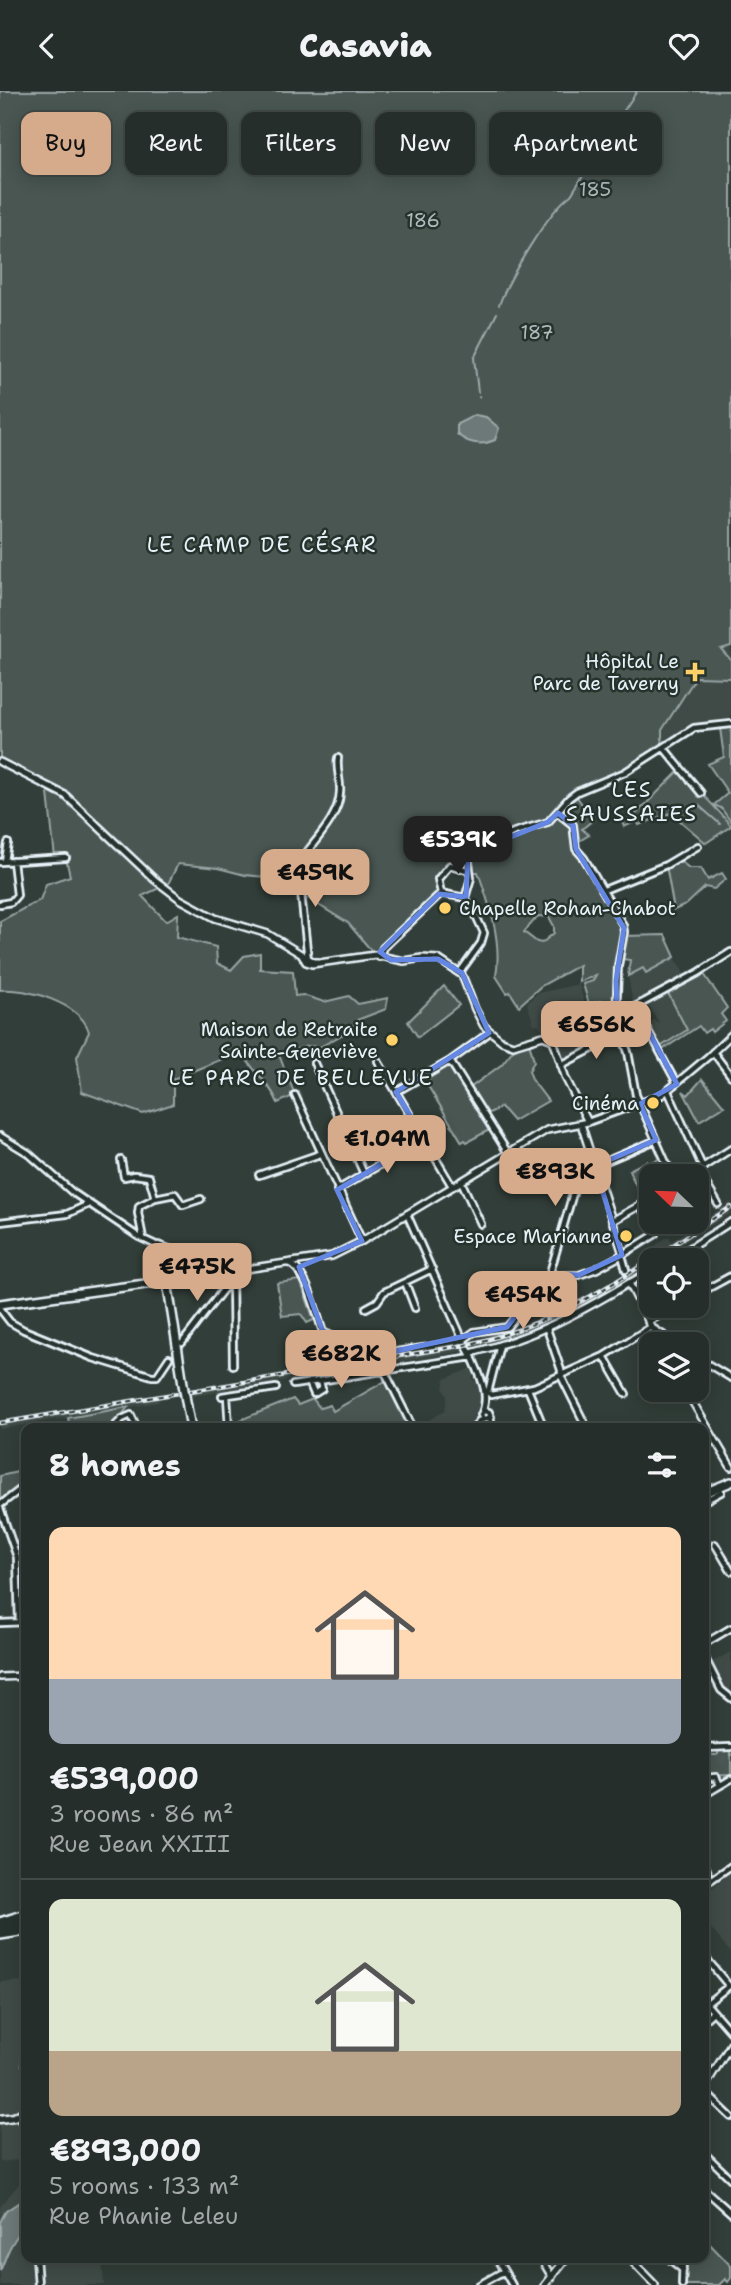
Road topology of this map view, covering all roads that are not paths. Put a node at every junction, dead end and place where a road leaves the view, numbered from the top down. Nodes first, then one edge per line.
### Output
1 (731, 724) edge
2 (664, 748) junction
3 (338, 758) dead end
4 (0, 762) edge
5 (701, 793) dead end
6 (558, 813) junction
7 (8, 843) dead end
8 (698, 846) dead end
9 (66, 858) dead end
10 (13, 861) junction
11 (2, 862) edge
12 (471, 872) junction
13 (604, 890) junction
14 (441, 893) junction
15 (465, 898) junction
16 (0, 904) edge
17 (731, 952) edge
18 (379, 957) junction
19 (306, 958) junction
20 (460, 972) junction
21 (618, 1005) junction
22 (635, 1006) junction
23 (625, 1012) junction
24 (617, 1017) junction
25 (645, 1023) junction
26 (490, 1032) junction
27 (731, 1035) edge
28 (622, 1036) junction
29 (712, 1053) junction
30 (378, 1061) dead end
31 (450, 1061) junction
32 (314, 1063) dead end
33 (561, 1065) junction
34 (731, 1076) edge
35 (677, 1084) junction
36 (668, 1091) junction
37 (396, 1092) junction
38 (295, 1095) dead end
39 (639, 1103) junction
40 (588, 1122) junction
41 (581, 1124) junction
42 (0, 1136) edge
43 (424, 1139) junction
44 (656, 1140) junction
45 (731, 1149) edge
46 (508, 1153) junction
47 (320, 1154) junction
48 (121, 1160) dead end
49 (667, 1164) edge
50 (698, 1164) edge
51 (708, 1164) edge
52 (594, 1165) junction
53 (364, 1174) junction
54 (259, 1175) dead end
55 (461, 1181) junction
56 (709, 1186) edge
57 (452, 1187) junction
58 (337, 1190) junction
59 (155, 1198) junction
60 (201, 1199) dead end
61 (89, 1204) junction
62 (718, 1204) dead end
63 (639, 1206) edge
64 (407, 1214) junction
65 (612, 1221) junction
66 (0, 1222) edge
67 (731, 1222) edge
68 (481, 1224) dead end
69 (656, 1234) edge
70 (144, 1239) junction
71 (362, 1241) junction
72 (154, 1244) junction
73 (690, 1248) edge
74 (622, 1255) junction
75 (305, 1260) junction
76 (289, 1263) junction
77 (220, 1267) dead end
78 (432, 1269) junction
79 (626, 1270) dead end
80 (300, 1272) junction
81 (230, 1273) junction
82 (549, 1276) junction
83 (731, 1276) edge
84 (639, 1278) edge
85 (167, 1281) junction
86 (405, 1282) junction
87 (629, 1283) junction
88 (709, 1288) edge
89 (0, 1304) edge
90 (366, 1308) dead end
91 (415, 1308) dead end
92 (0, 1309) edge
93 (659, 1318) edge
94 (650, 1325) junction
95 (547, 1329) junction
96 (654, 1332) edge
97 (660, 1332) edge
98 (463, 1340) junction
99 (181, 1343) dead end
100 (500, 1345) junction
101 (472, 1355) junction
102 (604, 1356) junction
103 (169, 1358) dead end
104 (233, 1365) dead end
105 (709, 1365) edge
106 (384, 1370) junction
107 (561, 1374) junction
108 (731, 1378) edge
109 (320, 1381) junction
110 (491, 1381) junction
111 (309, 1382) junction
112 (483, 1382) junction
113 (293, 1385) dead end
114 (275, 1388) dead end
115 (528, 1389) junction
116 (487, 1392) junction
117 (626, 1394) dead end
118 (693, 1402) edge
119 (486, 1411) junction
120 (489, 1418) junction
121 (483, 1419) junction
122 (117, 1423) edge
123 (134, 1423) edge
124 (190, 1423) edge
125 (228, 1423) edge
126 (410, 1423) edge
127 (479, 1423) edge
128 (491, 1423) edge
129 (542, 1423) edge
130 (585, 1423) edge
131 (705, 1423) edge
132 (709, 1430) edge
133 (731, 1467) edge
134 (731, 1482) edge
135 (21, 1489) edge
136 (709, 1491) edge
137 (721, 1492) dead end
138 (709, 1498) edge
139 (0, 1507) edge
140 (715, 1544) dead end
141 (731, 1571) edge
142 (19, 1622) joint
143 (0, 1623) edge
144 (731, 1628) edge
145 (709, 1641) edge
146 (709, 1666) edge
147 (21, 1676) edge
148 (0, 1677) edge
149 (731, 1698) edge
150 (731, 1747) edge
151 (709, 1749) edge
152 (709, 1778) edge
153 (731, 1779) edge
154 (720, 1785) junction
155 (709, 1792) edge
156 (731, 1866) edge
157 (709, 1875) edge
158 (21, 1917) edge
159 (21, 1924) edge
160 (0, 1925) edge
161 (21, 1931) edge
162 (0, 1936) edge
163 (21, 1937) edge
164 (709, 1963) edge
165 (709, 1999) edge
166 (709, 2007) edge
167 (713, 2012) junction
168 (709, 2016) edge
169 (731, 2032) edge
170 (731, 2044) edge
171 (709, 2081) edge
172 (709, 2095) edge
173 (21, 2111) edge
174 (731, 2117) edge
175 (3, 2119) edge
176 (21, 2125) edge
177 (709, 2158) edge
178 (731, 2179) edge
179 (709, 2194) edge
180 (731, 2214) edge
181 (36, 2263) edge
182 (499, 2263) edge
183 (544, 2263) edge
184 (563, 2263) edge
185 (634, 2263) edge
186 (674, 2263) edge
187 (683, 2263) edge
188 (683, 2270) junction
189 (504, 2271) junction
190 (552, 2277) junction
191 (38, 2285) edge
192 (480, 2285) edge
193 (512, 2285) edge
194 (545, 2285) edge
195 (655, 2285) edge
196 (682, 2285) edge

1 - 2 street
2 - 5 street
2 - 6 street
3 - 19 street
4 - 19 street
6 - 12 street
6 - 13 street
7 - 11 street
8 - 13 street
9 - 10 street
10 - 11 street
10 - 16 street
12 - 14 street
12 - 15 street
13 - 21 street
14 - 15 street
14 - 18 street
15 - 20 street
17 - 22 street
18 - 19 street
18 - 20 street
20 - 26 street
21 - 23 street
21 - 24 street
22 - 23 street
22 - 25 street
23 - 24 street
24 - 28 street
25 - 28 street
25 - 35 street
26 - 31 street
26 - 33 street
27 - 29 street
28 - 33 street
28 - 39 street
29 - 34 street
29 - 35 street
30 - 37 street
31 - 37 street
31 - 46 street
32 - 53 street
33 - 40 street
35 - 36 street
36 - 39 street
36 - 50 street
37 - 43 street
38 - 47 street
39 - 40 street
39 - 44 street
40 - 41 street
41 - 46 street
41 - 52 street
42 - 61 street
43 - 53 street
43 - 57 street
44 - 49 street
44 - 52 street
45 - 51 street
46 - 55 street
47 - 54 street
47 - 58 street
48 - 59 street
52 - 65 street
52 - 82 street
53 - 58 street
55 - 57 street
55 - 68 street
56 - 62 street
57 - 64 street
58 - 71 street
59 - 60 street
59 - 70 street
61 - 66 street
61 - 70 street
63 - 65 street
64 - 71 street
64 - 78 street
65 - 74 street
67 - 73 street
69 - 74 street
70 - 72 street
71 - 75 street
72 - 77 street
72 - 85 street
74 - 79 street
74 - 82 street
75 - 76 street
75 - 80 street
76 - 80 street
76 - 81 street
78 - 86 street
78 - 98 street
80 - 98 street
81 - 85 street
81 - 99 street
81 - 104 street
82 - 98 street
83 - 88 street
84 - 87 street
85 - 89 main road
85 - 124 main road, bridge
86 - 90 street
86 - 91 street
87 - 94 street
87 - 95 street
92 - 103 street
93 - 94 street
94 - 96 street
94 - 97 street
94 - 102 street
95 - 100 street
95 - 107 street
98 - 101 street
100 - 101 street
100 - 110 street
101 - 106 street
101 - 112 street
102 - 107 street
102 - 117 street
105 - 108 street
106 - 109 street
106 - 126 street
107 - 115 street
107 - 130 street
109 - 111 street
109 - 111 street
110 - 112 street
110 - 116 street
111 - 113 street
112 - 116 street
114 - 125 street
115 - 116 street
115 - 129 street
116 - 119 street
118 - 131 street
119 - 120 street
119 - 121 street
120 - 121 street
120 - 128 street
121 - 127 street
122 - 123 street
132 - 133 street
134 - 136 main road
135 - 139 street
137 - 138 street
139 - 142 street
140 - 141 street
142 - 143 street
144 - 145 street
146 - 149 street
147 - 148 street
150 - 151 street
152 - 154 street
153 - 154 street
154 - 155 street
156 - 157 street
158 - 160 highway
159 - 160 highway
161 - 162 highway
162 - 163 highway
164 - 165 street
166 - 167 street
167 - 168 street
167 - 169 street
170 - 171 street
172 - 174 street
173 - 175 main road
175 - 176 main road
177 - 178 street
179 - 180 street
181 - 191 street
182 - 189 street
183 - 190 street
184 - 190 street
185 - 195 street
186 - 188 street
187 - 188 street
188 - 196 street
189 - 192 street
189 - 193 street
190 - 194 street

